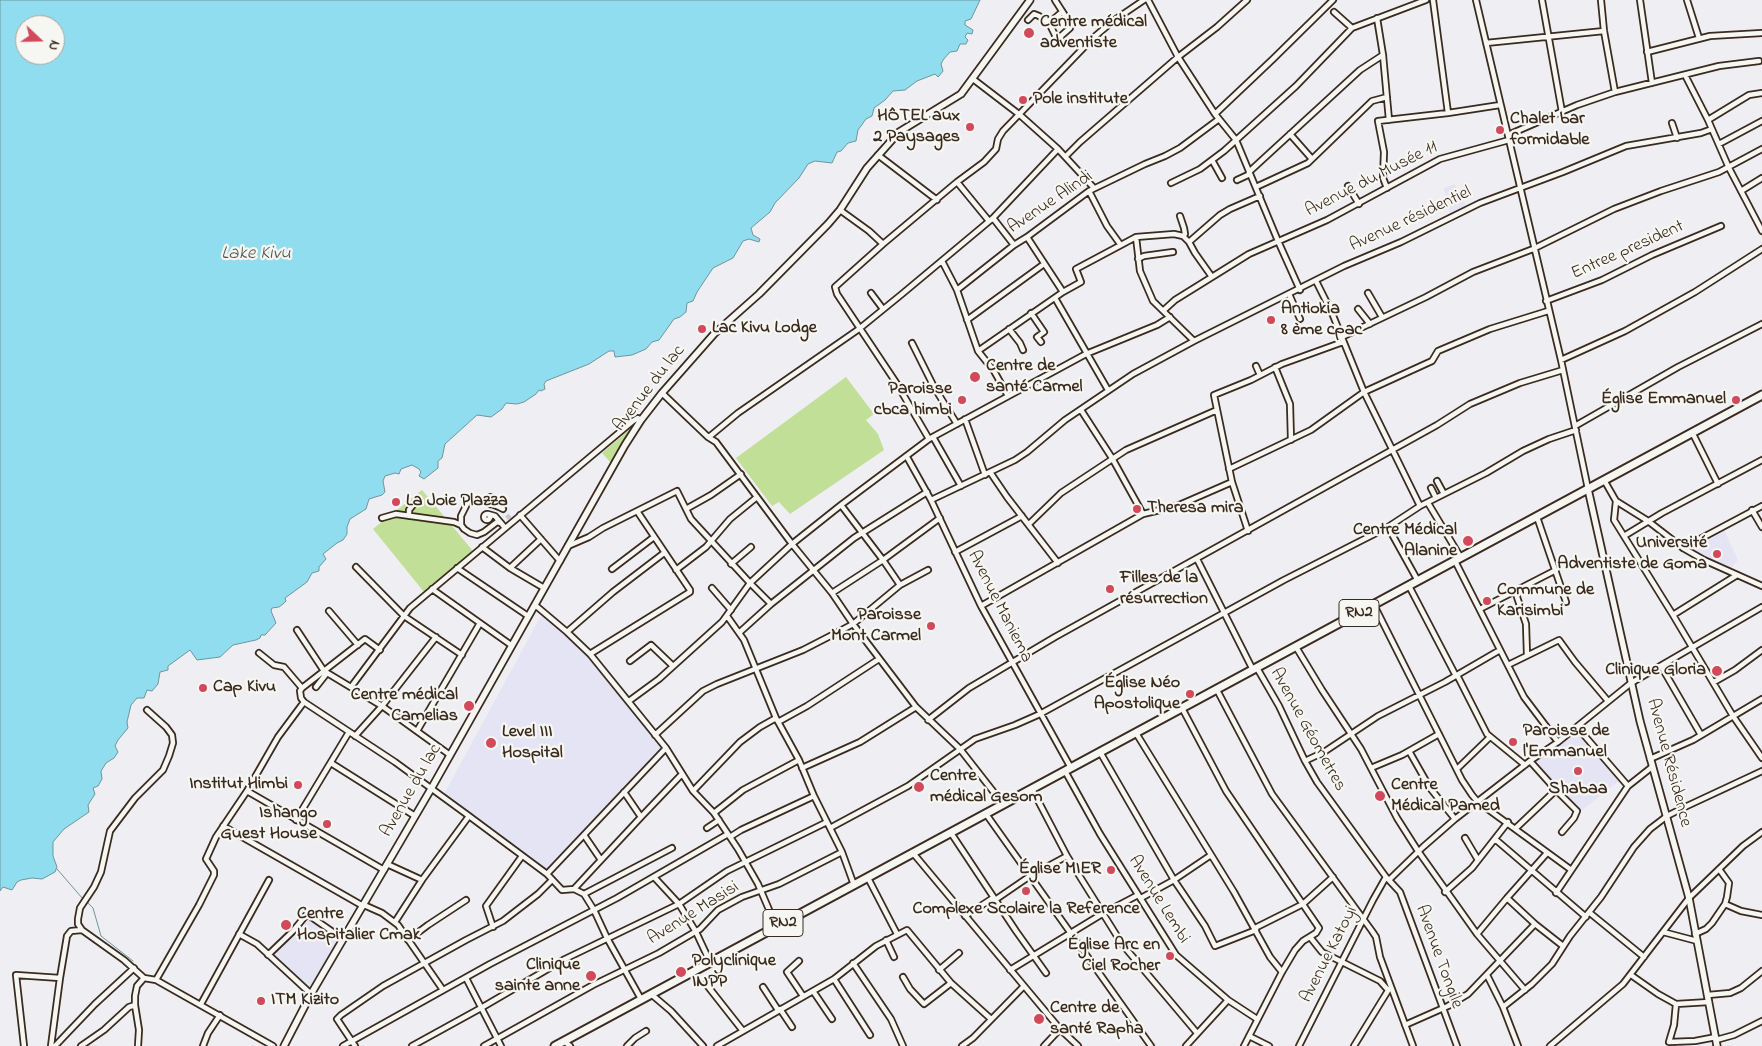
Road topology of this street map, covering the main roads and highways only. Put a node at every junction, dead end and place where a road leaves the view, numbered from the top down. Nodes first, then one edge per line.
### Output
1 (1030, 0) edge
2 (1762, 395) edge
3 (1588, 489) junction
4 (1716, 1041) edge
5 (567, 1044) edge
6 (284, 1046) edge
7 (555, 1046) edge

1 - 6 main road, Avenue du lac
2 - 3 highway, RN2
3 - 4 main road, Avenue Résidence
3 - 5 highway, RN2
5 - 7 highway, RN2

